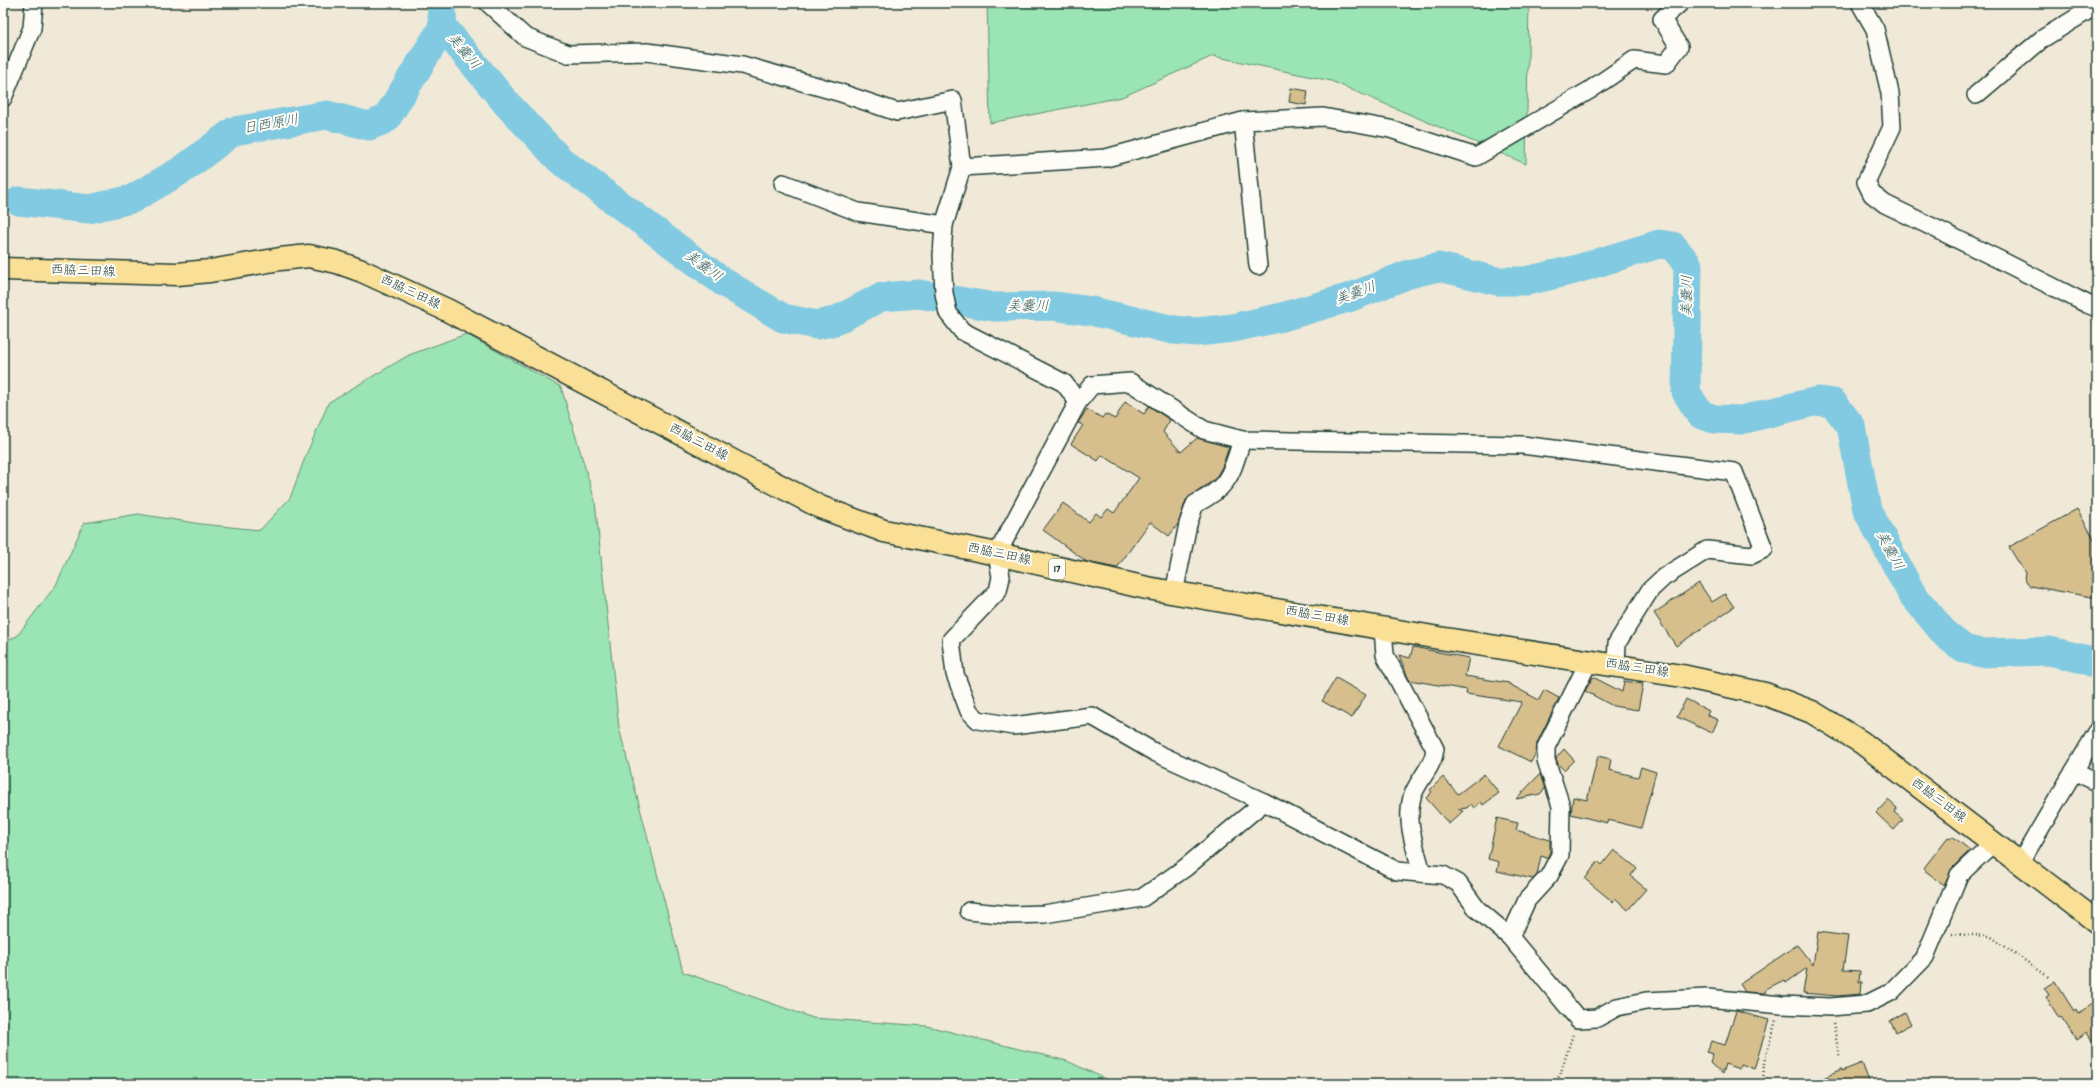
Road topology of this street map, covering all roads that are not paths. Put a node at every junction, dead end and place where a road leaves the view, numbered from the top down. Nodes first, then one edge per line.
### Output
1 (34, 3) edge
2 (488, 3) edge
3 (1680, 3) edge
4 (1860, 3) edge
5 (2097, 4) edge
6 (1976, 95) dead end
7 (3, 98) edge
8 (1243, 121) junction
9 (962, 167) junction
10 (783, 183) dead end
11 (944, 225) junction
12 (1258, 266) dead end
13 (3, 269) edge
14 (2097, 308) edge
15 (1078, 402) junction
16 (1242, 440) junction
17 (997, 554) junction
18 (1174, 593) junction
19 (1383, 628) junction
20 (1589, 661) junction
21 (1616, 665) junction
22 (2096, 733) edge
23 (2074, 771) junction
24 (2097, 782) edge
25 (1264, 802) junction
26 (1993, 843) junction
27 (2020, 863) junction
28 (1422, 873) junction
29 (969, 911) dead end
30 (2097, 922) edge
31 (1510, 937) junction

1 - 7 street
2 - 9 street
3 - 8 street
4 - 14 street
5 - 6 street
8 - 9 street
8 - 12 street
9 - 11 street
10 - 11 street
11 - 15 street
13 - 17 main road, 西脇三田線 / 17
15 - 16 street
15 - 17 street
16 - 18 street
16 - 21 street
17 - 18 main road, 西脇三田線 / 17
17 - 25 street
18 - 19 main road, 西脇三田線 / 17
19 - 20 main road, 西脇三田線 / 17
19 - 28 street
20 - 21 main road, 西脇三田線 / 17
20 - 31 street
21 - 26 main road, 西脇三田線 / 17
22 - 23 street
23 - 24 street
23 - 27 street
25 - 28 street
25 - 29 street
26 - 27 main road, 西脇三田線 / 17
26 - 31 street
27 - 30 main road, 西脇三田線 / 17
28 - 31 street

